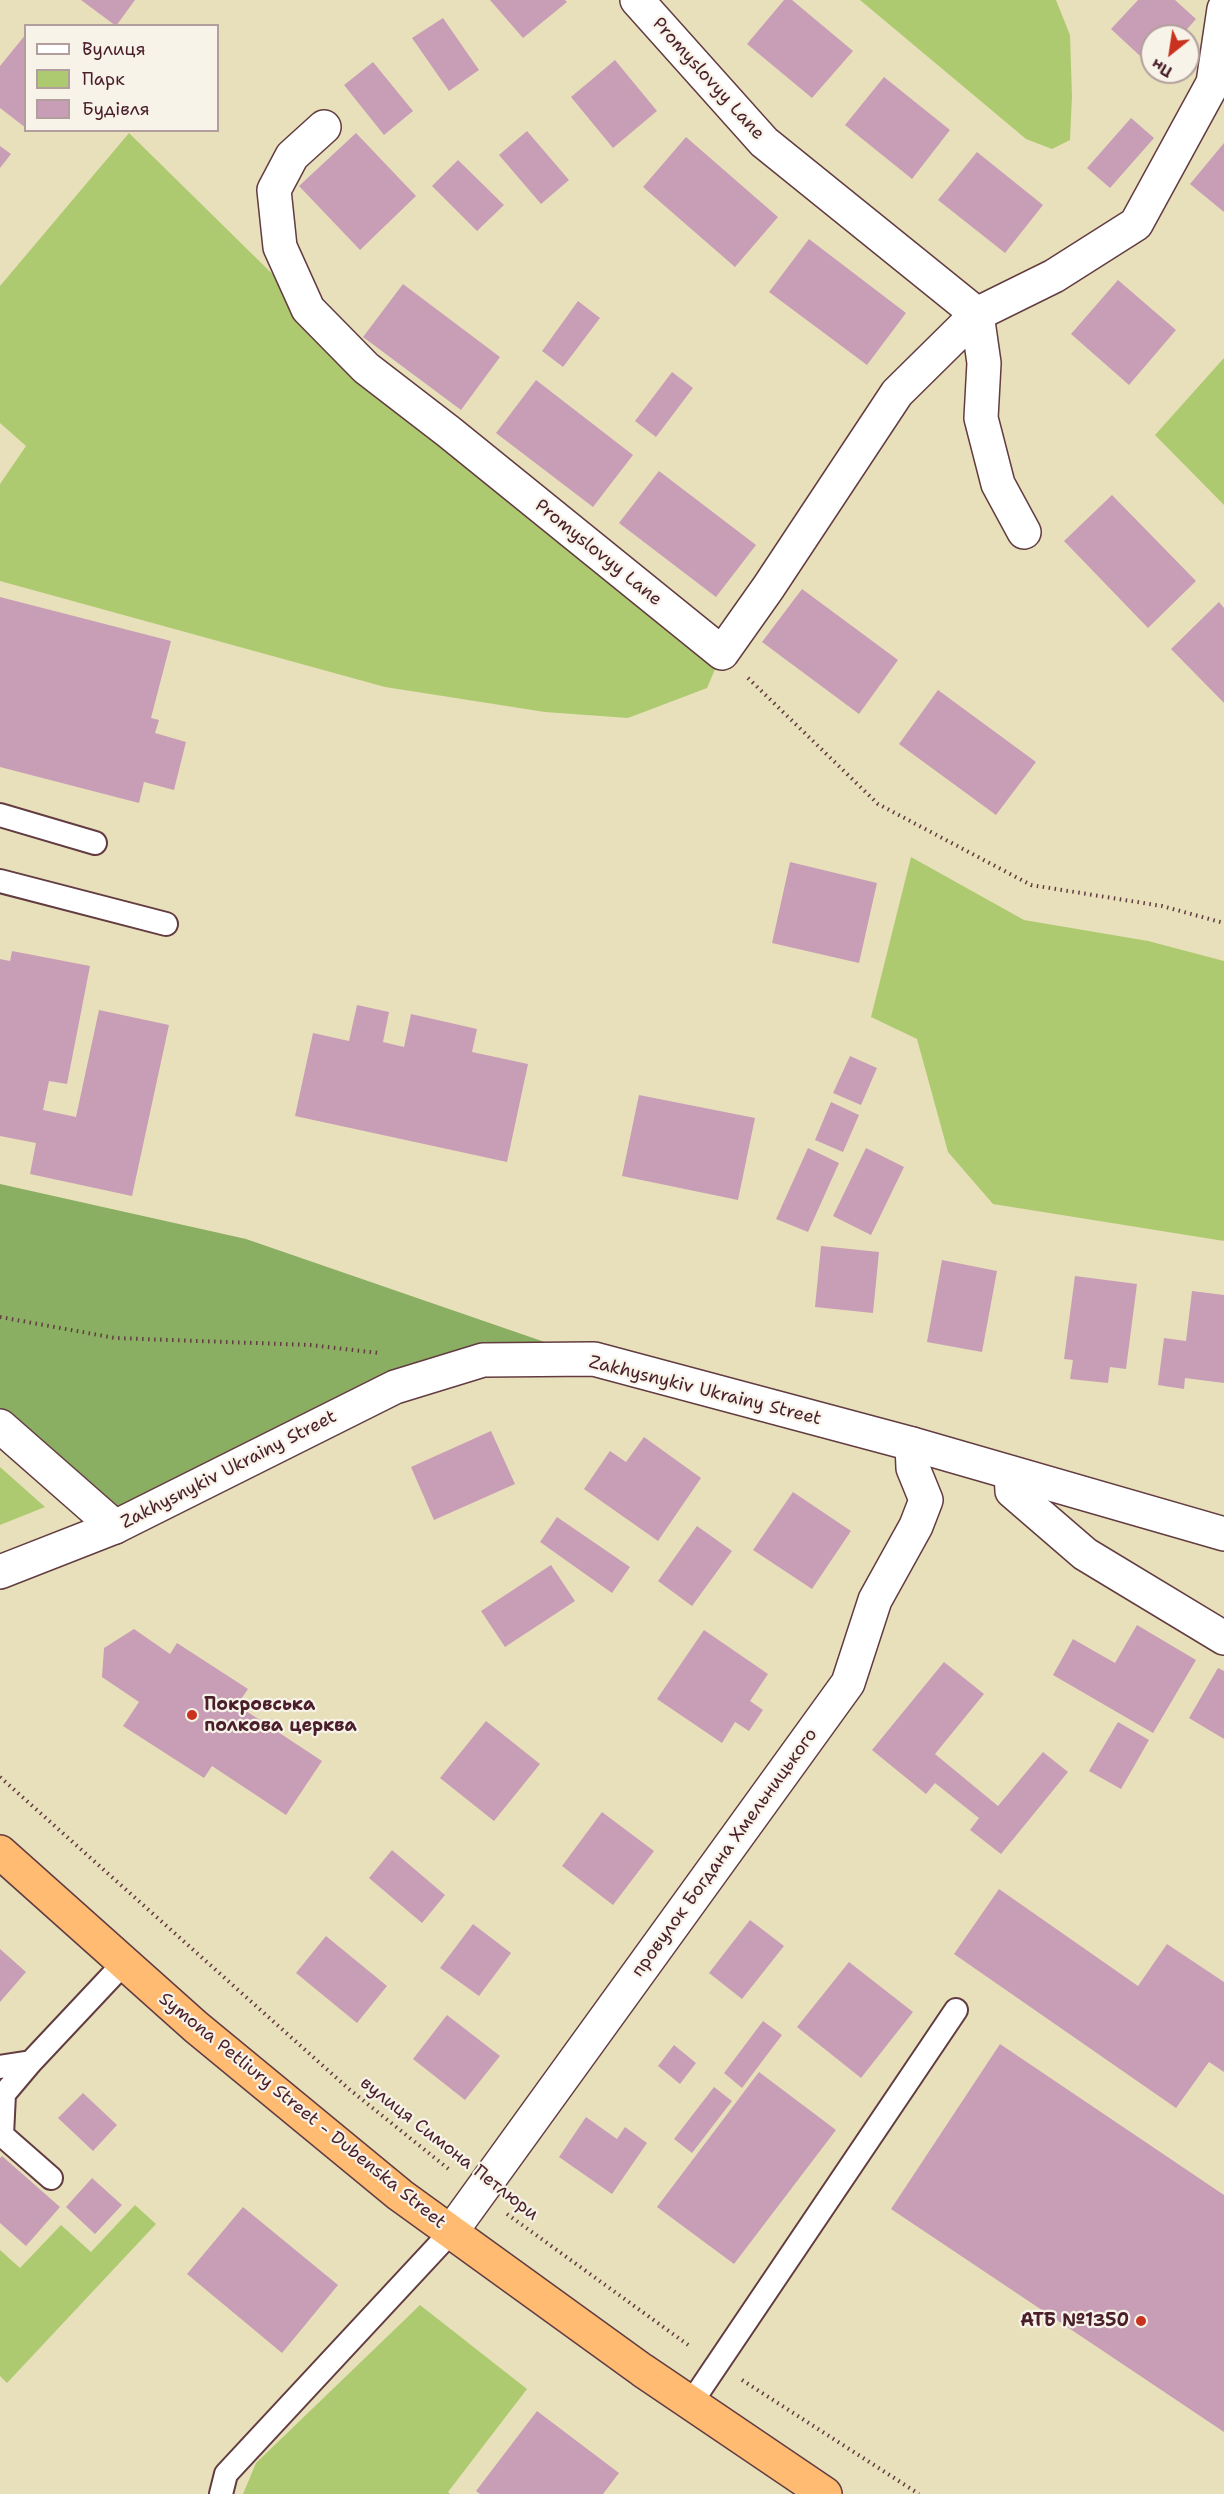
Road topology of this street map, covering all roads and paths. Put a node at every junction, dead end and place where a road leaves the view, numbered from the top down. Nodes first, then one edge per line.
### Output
1 (637, 0) edge
2 (1221, 0) edge
3 (1224, 8) edge
4 (324, 127) dead end
5 (977, 314) junction
6 (1024, 532) dead end
7 (722, 653) junction
8 (0, 815) edge
9 (95, 843) dead end
10 (0, 881) edge
11 (1224, 923) edge
12 (166, 924) dead end
13 (0, 1317) edge
14 (388, 1354) dead end
15 (0, 1426) edge
16 (912, 1444) junction
17 (1011, 1473) junction
18 (115, 1527) junction
19 (1224, 1534) edge
20 (0, 1572) edge
21 (1224, 1638) edge
22 (0, 1777) edge
23 (0, 1852) edge
24 (124, 1963) junction
25 (956, 2010) dead end
26 (31, 2062) junction
27 (0, 2067) edge
28 (51, 2178) dead end
29 (479, 2194) junction
30 (451, 2232) junction
31 (718, 2364) junction
32 (691, 2403) junction
33 (221, 2494) edge
34 (825, 2494) edge
35 (919, 2494) edge

1 - 5 street, Promyslovyy Lane
2 - 3 street
3 - 5 street
4 - 7 street, Promyslovyy Lane
5 - 6 street
5 - 7 street
7 - 11 path
8 - 9 lane
10 - 12 lane
13 - 14 path
15 - 18 street
16 - 17 street, Zakhysnykiv Ukrainy Street
16 - 18 street, Zakhysnykiv Ukrainy Street
16 - 29 street, провулок Богдана Хмельницького
17 - 19 street, Zakhysnykiv Ukrainy Street
17 - 21 street
18 - 20 street, Zakhysnykiv Ukrainy Street
22 - 29 path, вулиця Симона Петлюри
23 - 24 highway, Symona Petliury Street - Dubenska Street
24 - 26 lane
24 - 30 highway, Symona Petliury Street - Dubenska Street
25 - 31 lane
26 - 27 lane
26 - 28 lane
29 - 30 street, провулок Богдана Хмельницького
29 - 31 path, вулиця Симона Петлюри
30 - 32 highway, Symona Petliury Street - Dubenska Street
30 - 33 lane
31 - 32 lane
31 - 35 path, вулиця Симона Петлюри
32 - 34 highway, Symona Petliury Street - Dubenska Street

